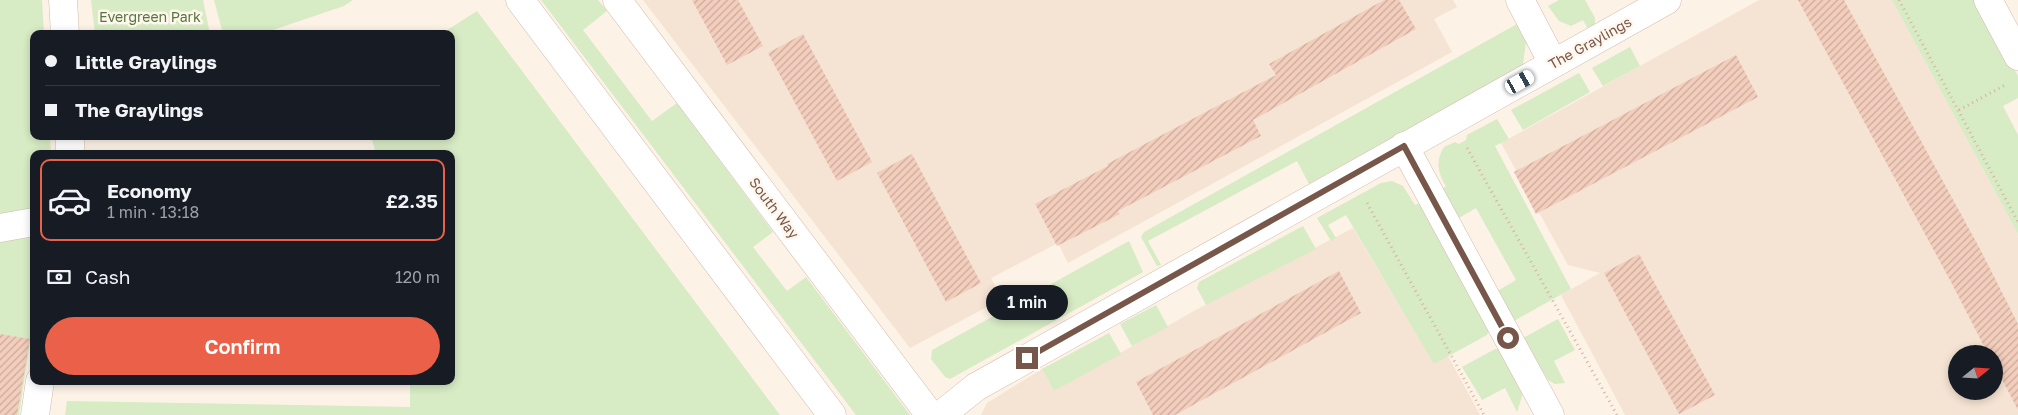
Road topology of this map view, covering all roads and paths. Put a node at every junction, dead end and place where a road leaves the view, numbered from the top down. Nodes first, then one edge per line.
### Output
1 (63, 0) edge
2 (520, 0) edge
3 (617, 0) edge
4 (1520, 0) edge
5 (1667, 0) edge
6 (1898, 0) edge
7 (1988, 0) edge
8 (65, 30) edge
9 (1553, 63) junction
10 (2015, 68) edge
11 (1959, 110) junction
12 (1464, 143) dead end
13 (1404, 146) junction
14 (1365, 199) dead end
15 (2018, 222) edge
16 (30, 223) edge
17 (0, 228) edge
18 (39, 385) edge
19 (35, 415) edge
20 (832, 415) edge
21 (930, 415) edge
22 (942, 415) edge
23 (1484, 415) edge
24 (1550, 415) edge
25 (1618, 415) edge

1 - 8 street
2 - 20 street
3 - 21 street, South Way
4 - 9 street
5 - 9 street, The Graylings
6 - 11 path
7 - 10 street
9 - 13 street, The Graylings
10 - 11 path
11 - 15 path
12 - 25 path
13 - 22 street, The Graylings
13 - 24 street
14 - 23 path
16 - 17 street
18 - 19 street

